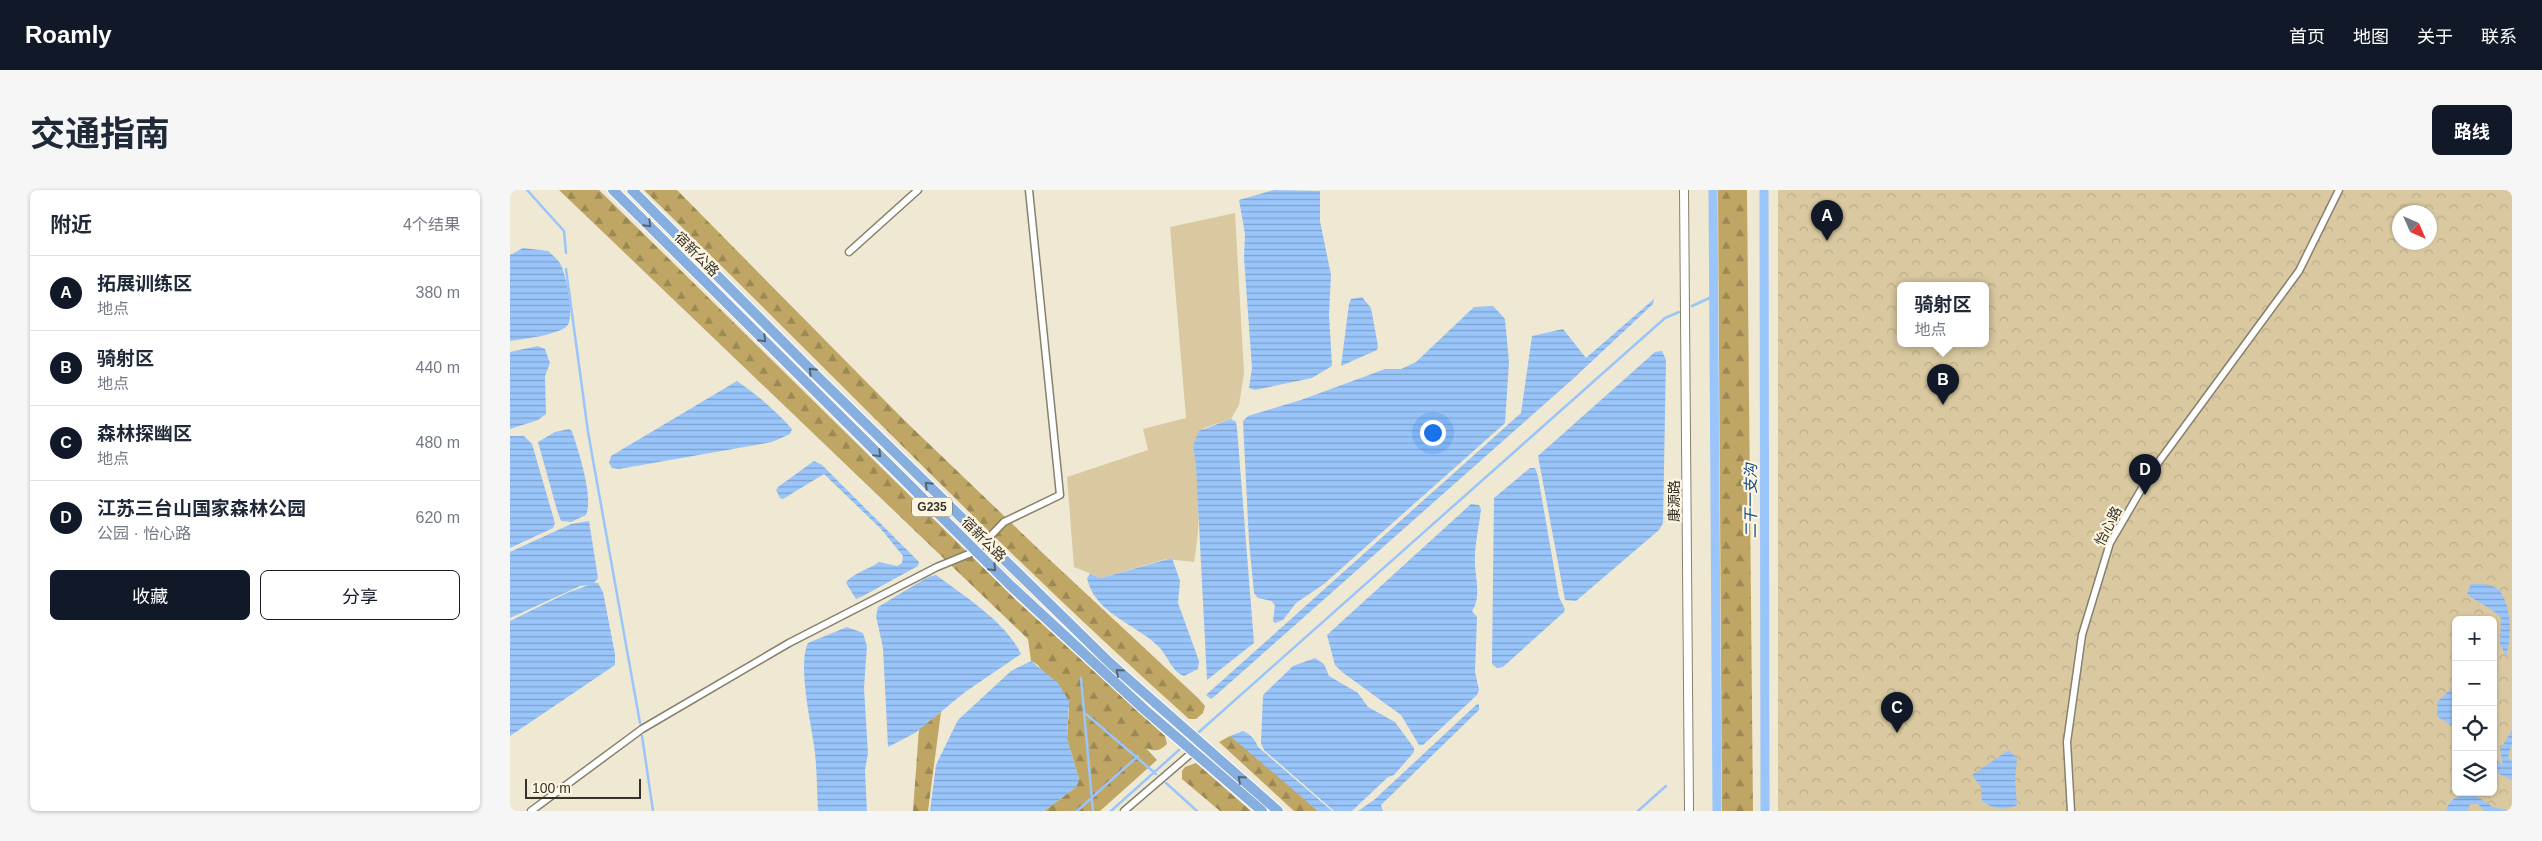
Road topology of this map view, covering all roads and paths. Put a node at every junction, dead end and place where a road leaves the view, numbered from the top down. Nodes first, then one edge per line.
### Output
1 (613, 190) edge
2 (632, 190) edge
3 (918, 190) edge
4 (1029, 190) edge
5 (1684, 190) edge
6 (2339, 190) edge
7 (849, 252) dead end
8 (986, 542) junction
9 (976, 551) junction
10 (1202, 744) junction
11 (1192, 751) junction
12 (531, 811) edge
13 (1124, 811) edge
14 (1262, 811) edge
15 (1278, 811) edge
16 (1688, 811) edge
17 (2072, 811) edge

1 -> 9 highway, 宿新公路 / G235
8 -> 2 highway, 宿新公路
3 - 7 street
4 - 8 street
5 - 16 street, 康源路
6 - 17 street, 怡心路
8 - 9 street
10 -> 8 highway, 宿新公路
9 -> 11 highway, 宿新公路 / G235
9 - 12 street
10 - 11 street
15 -> 10 highway, 宿新公路
11 - 13 street
11 - 14 highway, 宿新公路 / G235

